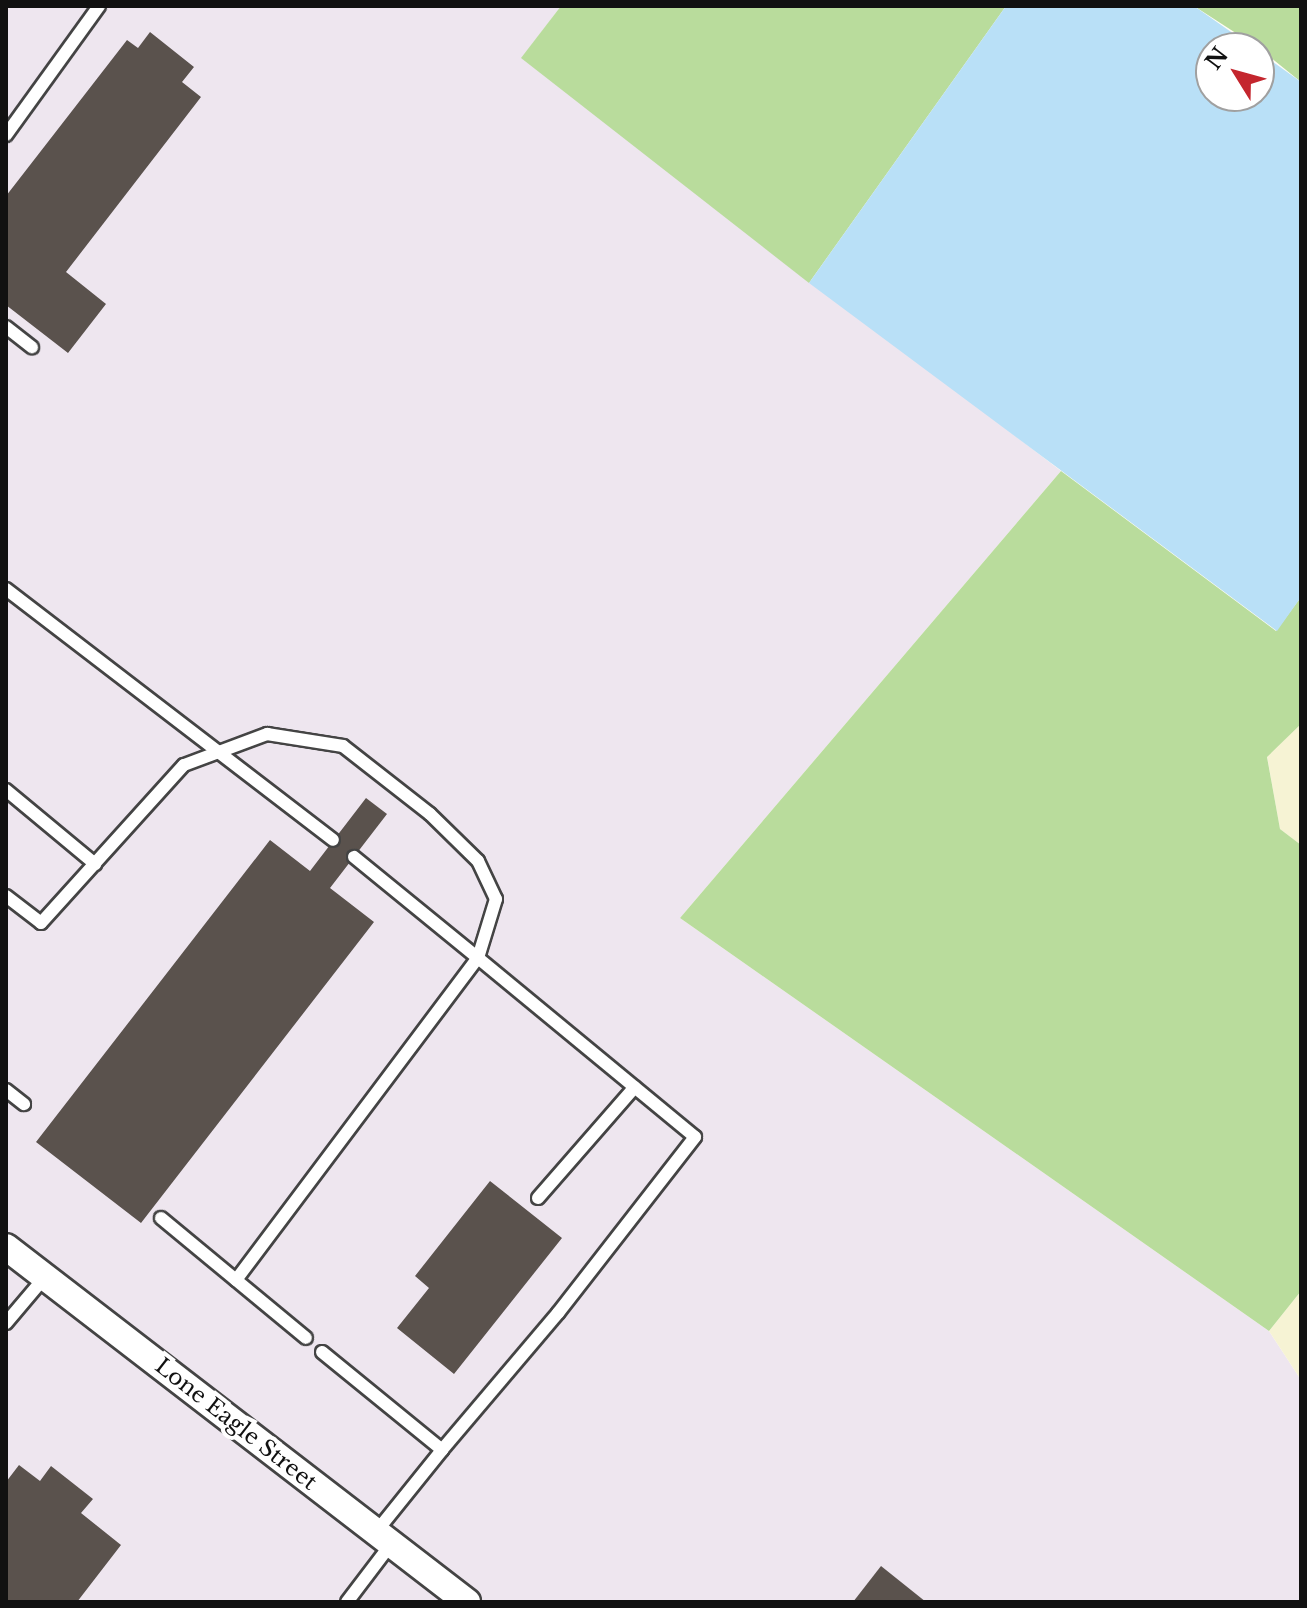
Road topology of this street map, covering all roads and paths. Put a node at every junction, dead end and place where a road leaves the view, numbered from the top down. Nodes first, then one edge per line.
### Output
1 (99, 6) edge
2 (6, 135) edge
3 (6, 327) edge
4 (32, 347) dead end
5 (6, 589) edge
6 (216, 753) junction
7 (6, 790) edge
8 (333, 840) dead end
9 (354, 857) dead end
10 (95, 864) junction
11 (6, 896) edge
12 (478, 958) junction
13 (635, 1087) junction
14 (6, 1090) edge
15 (24, 1104) dead end
16 (538, 1198) dead end
17 (161, 1218) dead end
18 (6, 1247) edge
19 (45, 1277) junction
20 (236, 1280) junction
21 (6, 1323) edge
22 (306, 1338) dead end
23 (322, 1352) dead end
24 (442, 1450) junction
25 (383, 1538) junction
26 (347, 1602) edge
27 (467, 1602) edge

1 - 2 lane
3 - 4 lane
5 - 6 lane
6 - 8 lane
6 - 10 lane
6 - 12 lane
7 - 10 lane
9 - 12 lane
10 - 11 lane
12 - 13 lane
12 - 20 lane
13 - 16 lane
13 - 24 lane
14 - 15 lane
17 - 20 lane
18 - 19 street, Lone Eagle Street
19 - 21 lane
19 - 25 street, Lone Eagle Street
20 - 22 lane
23 - 24 lane
24 - 25 lane
25 - 26 lane
25 - 27 street, Lone Eagle Street

